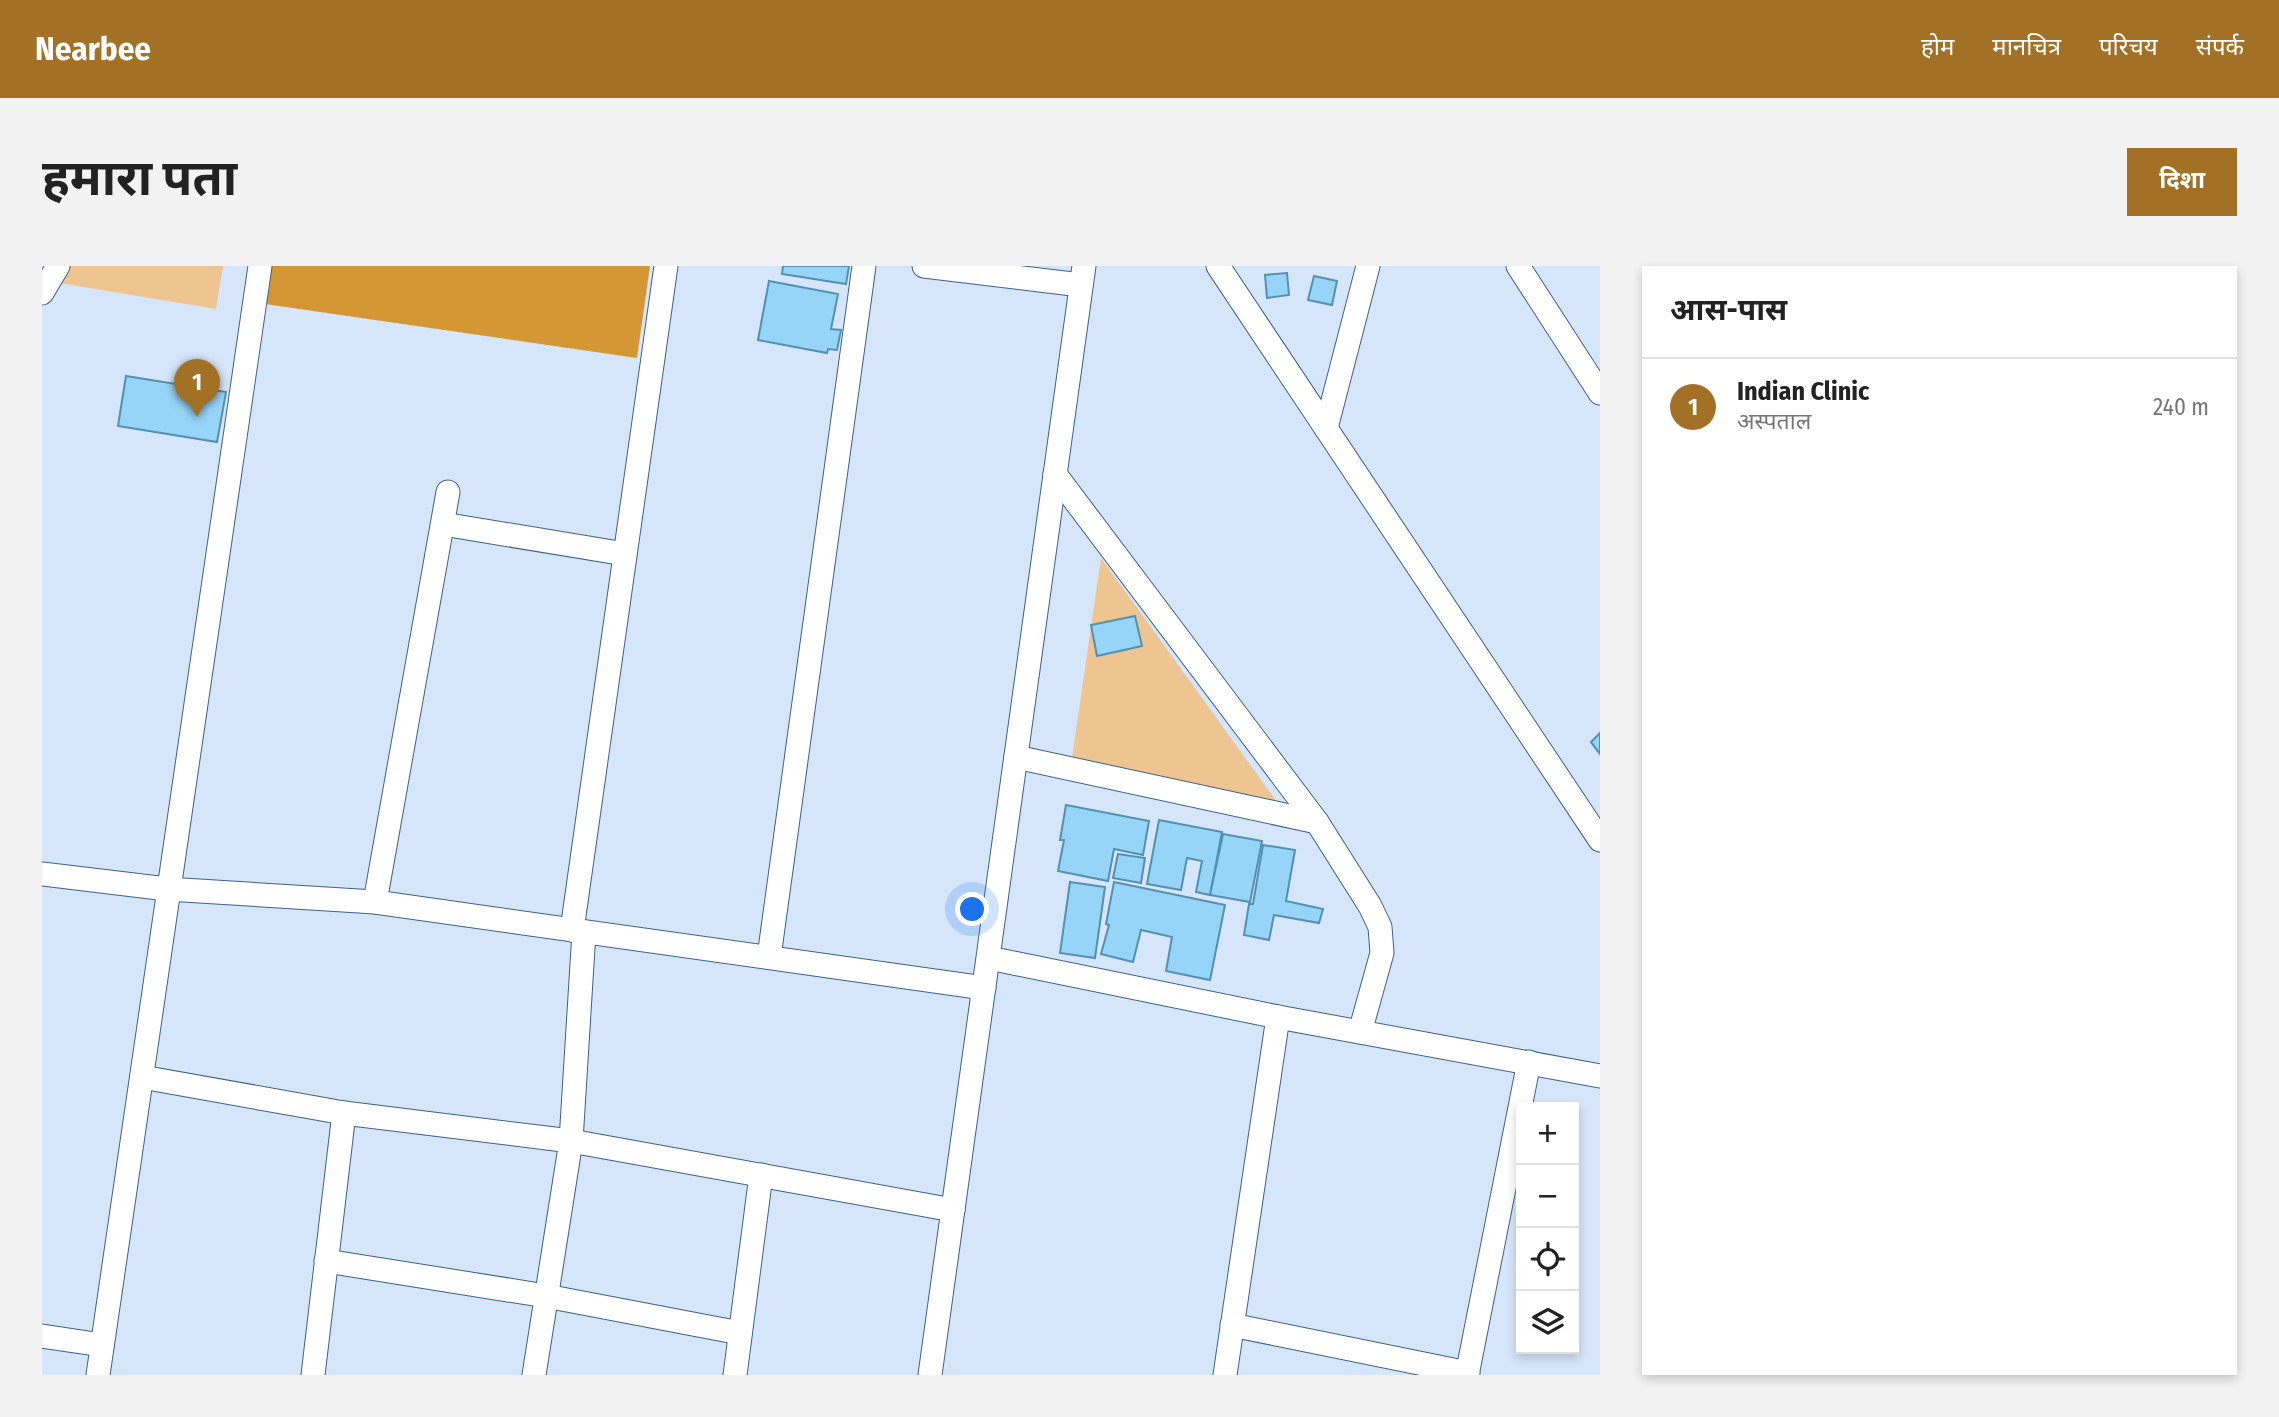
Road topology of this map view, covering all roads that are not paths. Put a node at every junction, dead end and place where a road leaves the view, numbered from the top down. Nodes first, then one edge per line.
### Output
1 (58, 266) edge
2 (260, 266) edge
3 (666, 266) edge
4 (864, 266) edge
5 (924, 266) edge
6 (1218, 266) edge
7 (1368, 266) edge
8 (1518, 266) edge
9 (1083, 276) edge
10 (42, 293) edge
11 (1600, 393) edge
12 (1326, 428) junction
13 (1055, 474) junction
14 (448, 492) dead end
15 (443, 524) junction
16 (625, 554) junction
17 (1016, 757) junction
18 (1317, 822) junction
19 (1600, 840) edge
20 (42, 874) edge
21 (167, 889) junction
22 (375, 902) junction
23 (578, 931) junction
24 (769, 957) junction
25 (989, 958) junction
26 (984, 988) junction
27 (1278, 1017) junction
28 (1360, 1032) junction
29 (1529, 1062) junction
30 (1600, 1076) edge
31 (142, 1077) junction
32 (344, 1113) junction
33 (571, 1141) junction
34 (761, 1175) junction
35 (953, 1210) junction
36 (326, 1261) junction
37 (547, 1296) junction
38 (1232, 1325) junction
39 (740, 1333) junction
40 (42, 1336) edge
41 (102, 1345) junction
42 (1467, 1374) edge
43 (98, 1375) edge
44 (313, 1375) edge
45 (534, 1375) edge
46 (734, 1375) edge
47 (930, 1375) edge
48 (1225, 1375) edge

1 - 10 street
2 - 21 street
3 - 16 street
4 - 24 street
5 - 9 street
6 - 12 street
7 - 12 street
8 - 11 street
9 - 13 street
12 - 19 street
13 - 17 street
13 - 18 street
14 - 15 street
15 - 16 street
15 - 22 street
16 - 23 street
17 - 18 street
17 - 25 street
18 - 28 street
20 - 21 street
21 - 22 street
21 - 31 street
22 - 23 street
23 - 24 street
23 - 33 street
24 - 26 street
25 - 26 street
25 - 27 street
26 - 35 street
27 - 28 street
27 - 38 street
28 - 29 street
29 - 30 street
29 - 42 street
31 - 32 street
31 - 41 street
32 - 33 street
32 - 36 street
33 - 34 street
33 - 37 street
34 - 35 street
34 - 39 street
35 - 47 street
36 - 37 street
36 - 44 street
37 - 39 street
37 - 45 street
38 - 42 street
38 - 48 street
39 - 46 street
40 - 41 street
41 - 43 street

